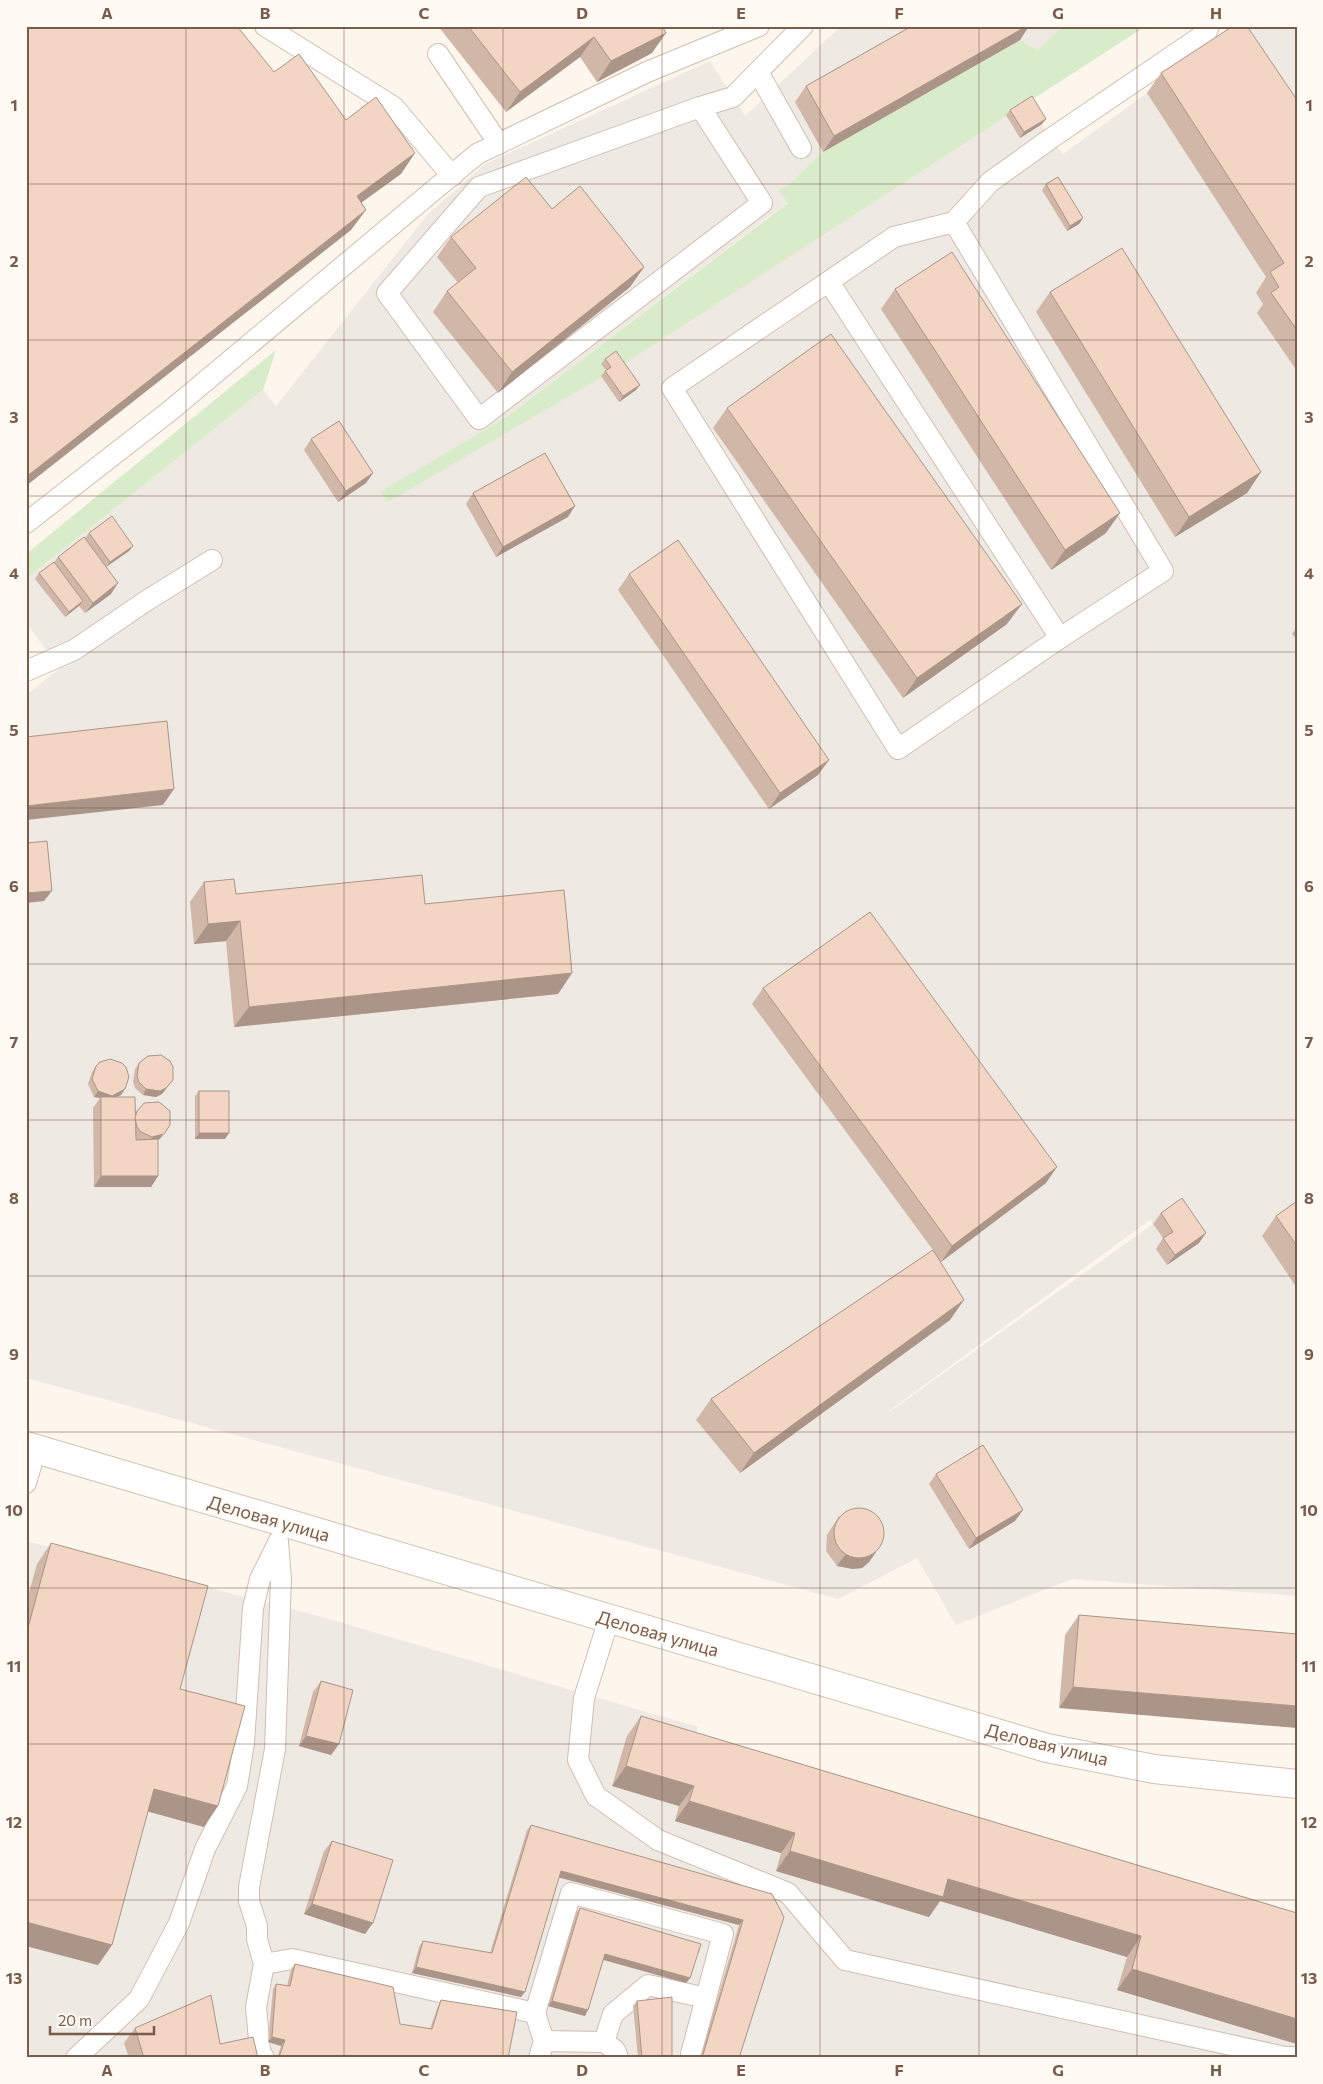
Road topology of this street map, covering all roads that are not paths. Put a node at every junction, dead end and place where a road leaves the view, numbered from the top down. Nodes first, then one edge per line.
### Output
1 (265, 26) edge
2 (759, 26) edge
3 (803, 26) edge
4 (1209, 26) edge
5 (438, 54) dead end
6 (758, 72) junction
7 (700, 107) junction
8 (499, 144) junction
9 (801, 148) dead end
10 (452, 176) junction
11 (954, 222) junction
12 (828, 282) junction
13 (26, 523) edge
14 (212, 560) dead end
15 (1060, 638) junction
16 (26, 671) edge
17 (31, 1448) edge
18 (26, 1483) edge
19 (279, 1532) junction
20 (609, 1618) junction
21 (1297, 1784) edge
22 (264, 1964) junction
23 (706, 1998) junction
24 (535, 2013) junction
25 (604, 2042) junction
26 (541, 2049) edge
27 (691, 2054) dead end
28 (1297, 2057) edge
29 (76, 2058) edge
30 (264, 2058) edge
31 (618, 2058) edge

1 - 10 lane
2 - 8 lane
3 - 6 lane
4 - 11 lane
5 - 8 lane
6 - 7 lane
6 - 9 lane
7 - 7 lane
8 - 10 lane
10 - 13 lane
11 - 12 lane
11 - 15 lane
12 - 15 lane
12 - 15 lane
14 - 16 lane
17 - 18 lane
17 - 19 street, Деловая улица
19 - 20 street, Деловая улица
19 - 22 lane
19 - 29 lane
20 - 21 street, Деловая улица
20 - 28 lane
22 - 24 lane
22 - 30 lane
23 - 24 lane
23 - 25 lane
23 - 27 lane
24 - 26 lane
25 - 26 lane
25 - 31 lane

